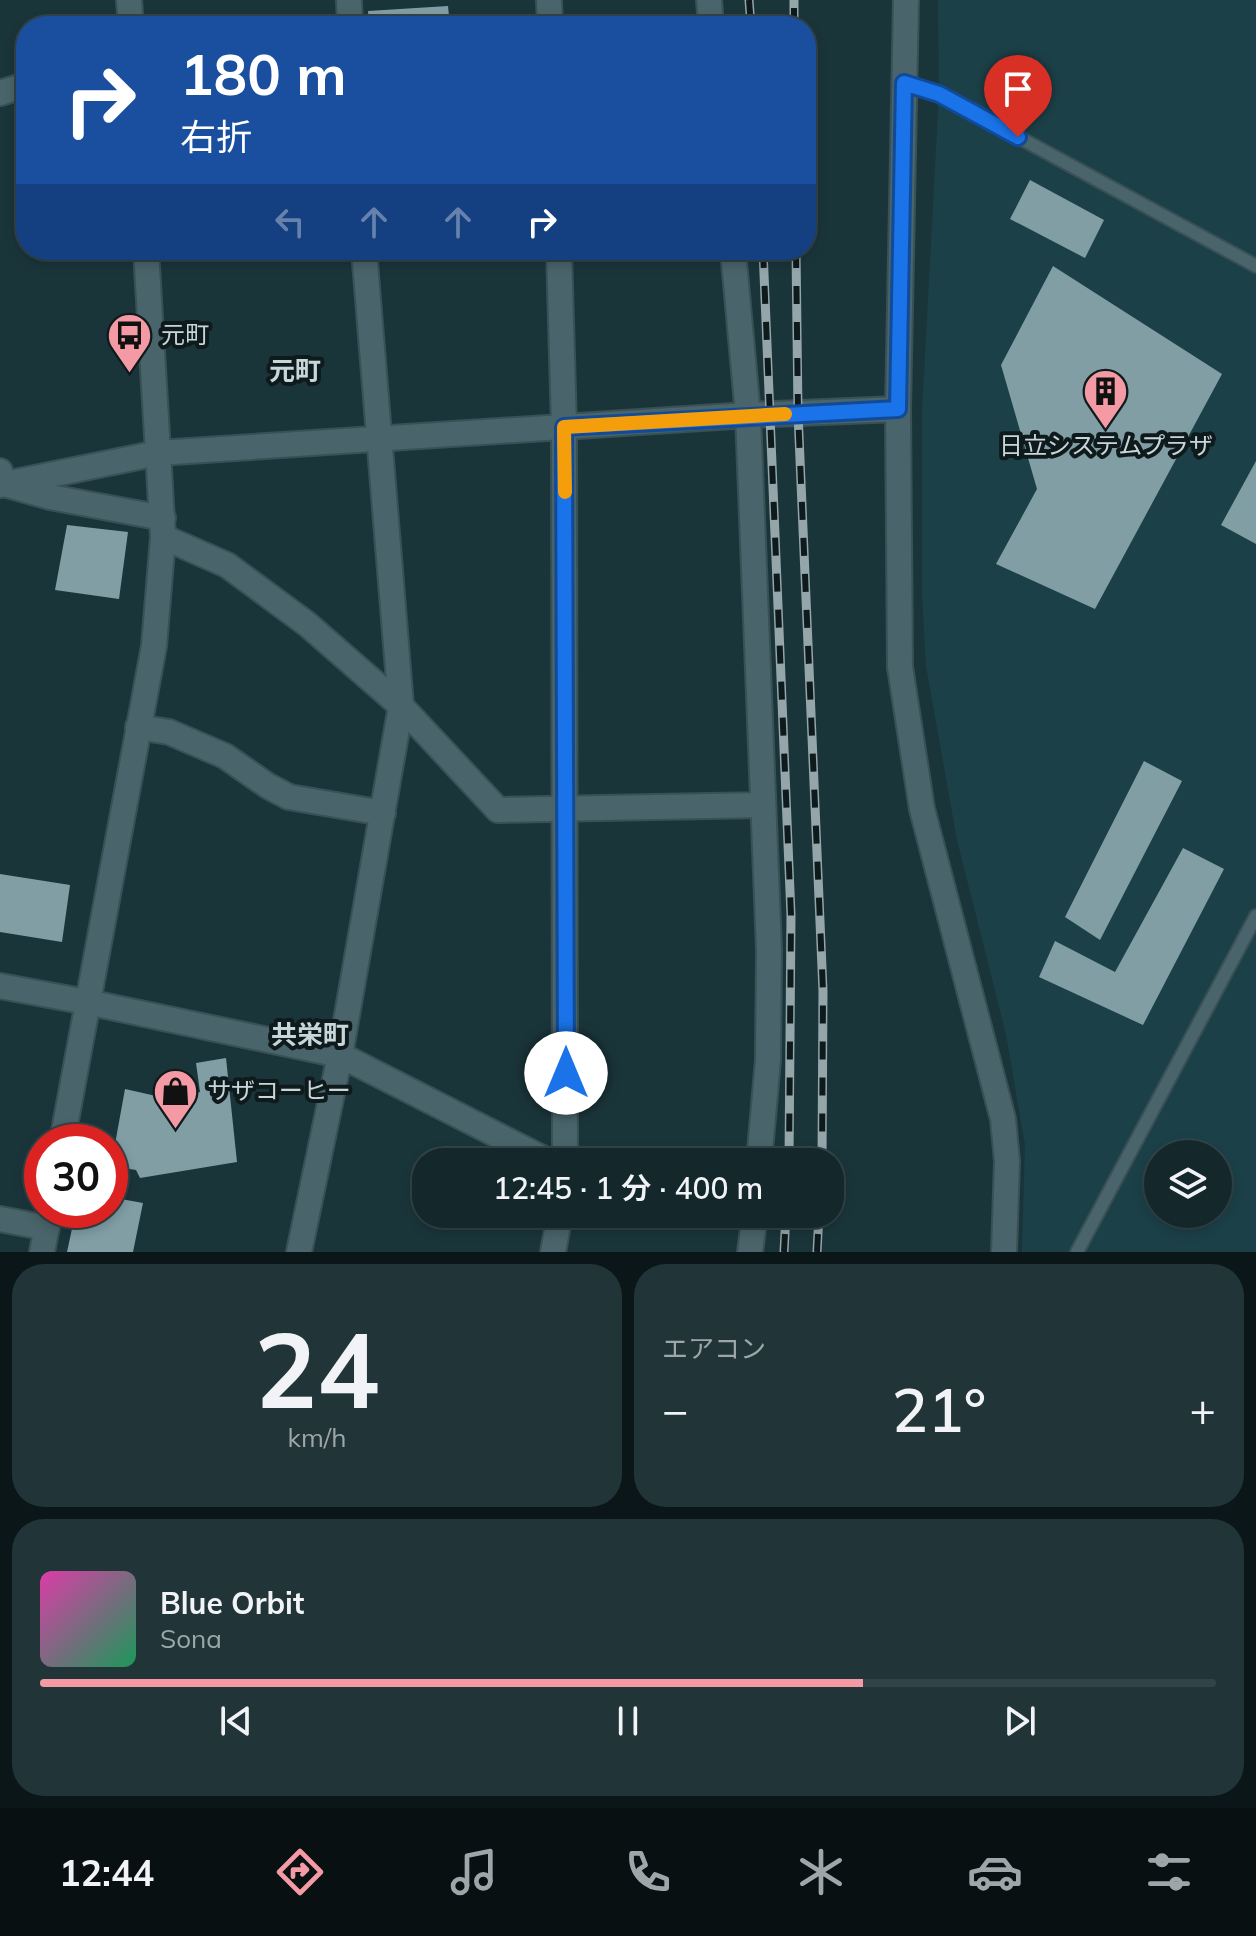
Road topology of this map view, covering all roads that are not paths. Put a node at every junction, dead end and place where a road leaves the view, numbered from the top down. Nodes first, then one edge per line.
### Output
1 (906, 0) edge
2 (904, 83) junction
3 (147, 260) edge
4 (365, 260) edge
5 (559, 260) edge
6 (734, 260) edge
7 (1256, 266) edge
8 (898, 409) junction
9 (748, 415) junction
10 (564, 427) junction
11 (379, 439) junction
12 (158, 453) junction
13 (1, 480) edge
14 (163, 527) junction
15 (401, 706) junction
16 (138, 727) junction
17 (763, 805) junction
18 (567, 808) junction
19 (383, 813) junction
20 (1256, 916) edge
21 (0, 986) edge
22 (87, 1002) junction
23 (340, 1055) junction
24 (65, 1124) edge
25 (523, 1148) edge
26 (565, 1148) edge
27 (760, 1148) edge
28 (0, 1219) edge
29 (557, 1228) edge
30 (753, 1228) edge
31 (46, 1230) edge
32 (299, 1252) edge
33 (553, 1252) edge
34 (750, 1252) edge
35 (1004, 1252) edge
36 (1077, 1252) edge

1 - 2 street
2 - 7 lane
2 - 8 street
3 - 12 street
4 - 11 street
5 - 10 street
6 - 9 street
8 - 9 street
8 - 35 street
9 - 10 street
9 - 17 street
10 - 11 street
10 - 18 street
11 - 12 street
11 - 15 street
12 - 13 street
12 - 14 street
13 - 14 street
14 - 15 street
14 - 16 street
15 - 18 street
15 - 19 street
16 - 19 street
16 - 22 street
17 - 18 street
17 - 27 street
18 - 26 street
19 - 23 street
20 - 36 lane
21 - 22 street
22 - 23 street
22 - 24 street
23 - 25 street
23 - 32 street
28 - 31 street
29 - 33 street
30 - 34 street

